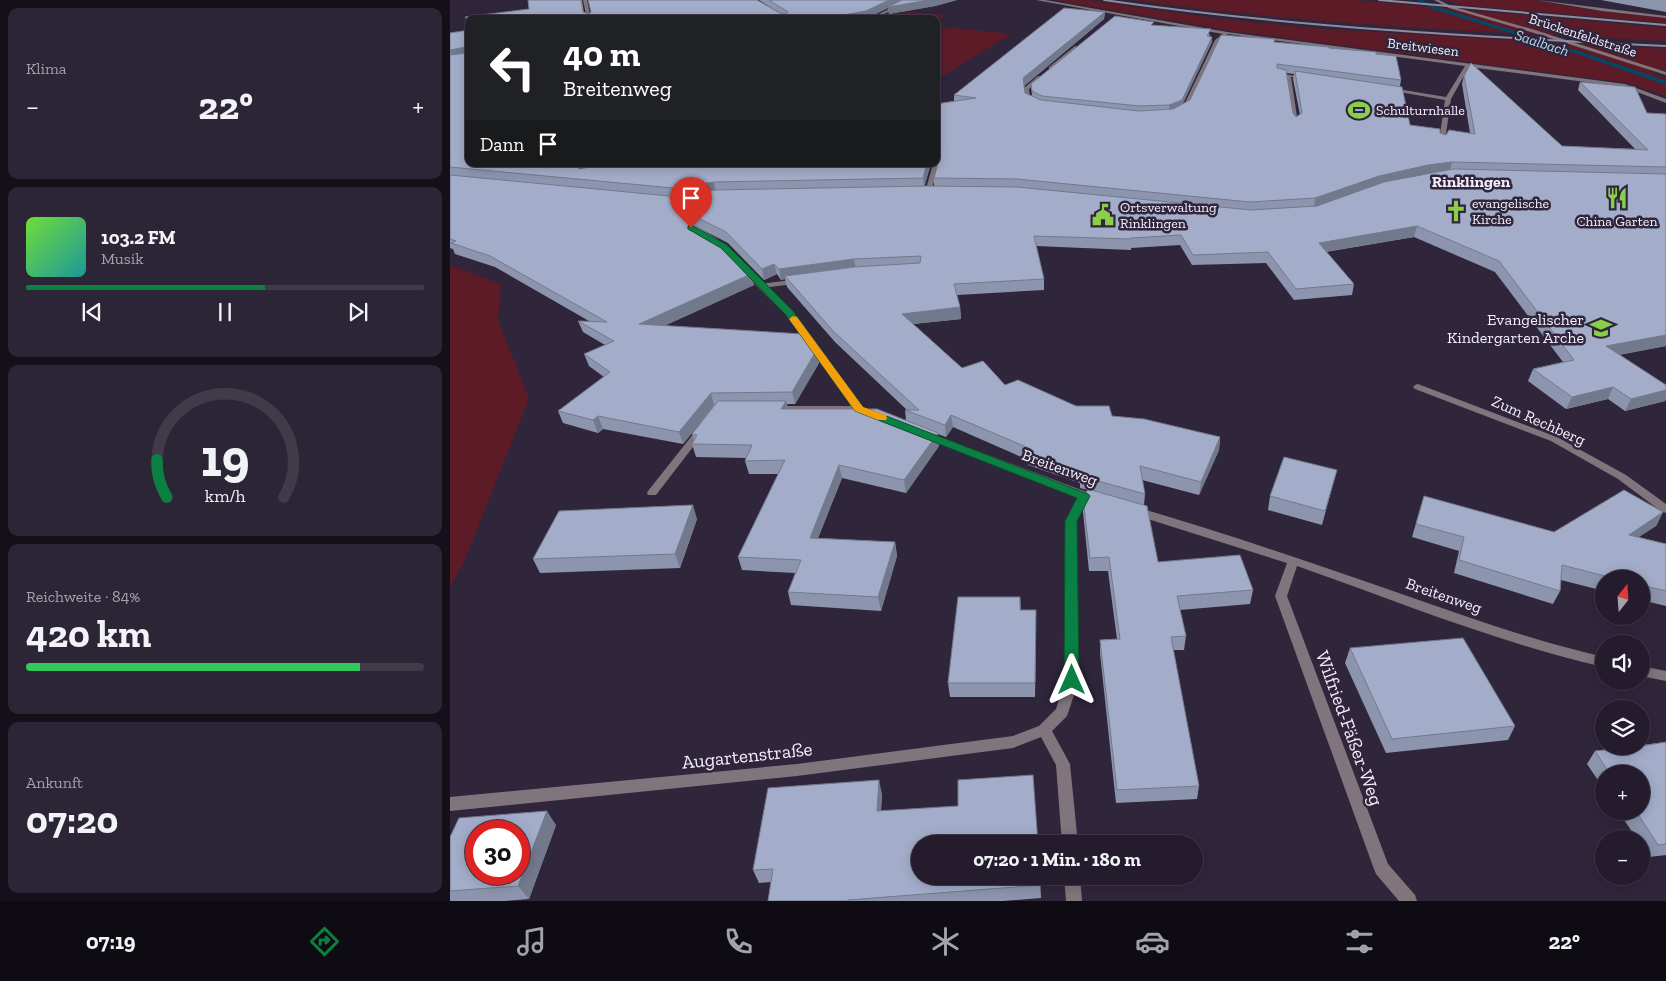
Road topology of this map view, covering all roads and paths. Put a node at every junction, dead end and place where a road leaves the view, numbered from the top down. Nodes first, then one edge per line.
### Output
1 (585, 0) edge
2 (911, 0) edge
3 (1038, 0) edge
4 (1436, 0) edge
5 (1539, 0) edge
6 (1117, 14) junction
7 (588, 15) edge
8 (879, 15) edge
9 (1666, 17) edge
10 (1110, 20) edge
11 (1226, 33) junction
12 (1079, 45) edge
13 (1468, 65) junction
14 (1279, 74) edge
15 (1666, 74) edge
16 (1288, 75) junction
17 (1316, 79) edge
18 (1382, 89) edge
19 (1448, 99) junction
20 (1666, 101) edge
21 (1041, 105) edge
22 (1178, 112) edge
23 (1296, 122) edge
24 (1442, 141) edge
25 (935, 167) edge
26 (919, 192) edge
27 (928, 192) junction
28 (938, 192) edge
29 (700, 198) edge
30 (653, 200) edge
31 (676, 202) junction
32 (699, 232) edge
33 (736, 260) edge
34 (808, 280) edge
35 (761, 286) junction
36 (1418, 387) dead end
37 (765, 409) edge
38 (859, 409) junction
39 (886, 419) edge
40 (706, 424) edge
41 (913, 430) edge
42 (652, 493) dead end
43 (1084, 496) junction
44 (1666, 509) edge
45 (1293, 561) junction
46 (1595, 660) edge
47 (1650, 673) edge
48 (1666, 676) edge
49 (1044, 730) junction
50 (450, 804) edge
51 (1069, 835) edge
52 (1073, 885) edge
53 (1074, 901) edge
54 (1409, 901) edge

1 - 7 street
2 - 8 street
3 - 6 street, Breitwiesen
4 - 15 street, Brückenfeldstraße
5 - 9 street, Brückenfeldstraße
6 - 10 street
6 - 11 street, Breitwiesen
11 - 13 street, Breitwiesen
11 - 22 street
12 - 21 street
13 - 19 street, Breitwiesen
13 - 20 street, Breitwiesen
14 - 16 street
16 - 17 street
16 - 23 street
18 - 19 street
19 - 24 street, Breitwiesen
25 - 27 street
26 - 27 street
27 - 28 street
29 - 31 street
30 - 31 street
31 - 32 street
33 - 35 street
34 - 35 street
35 - 38 street
36 - 44 street, Zum Rechberg
37 - 38 street
38 - 39 street
40 - 42 street
41 - 43 street, Breitenweg
43 - 45 street, Breitenweg
43 - 49 street, Augartenstraße
45 - 46 street, Breitenweg
45 - 54 street, Wilfried-Fäßer-Weg
47 - 48 street
49 - 50 street, Augartenstraße
49 - 51 street
52 - 53 street

